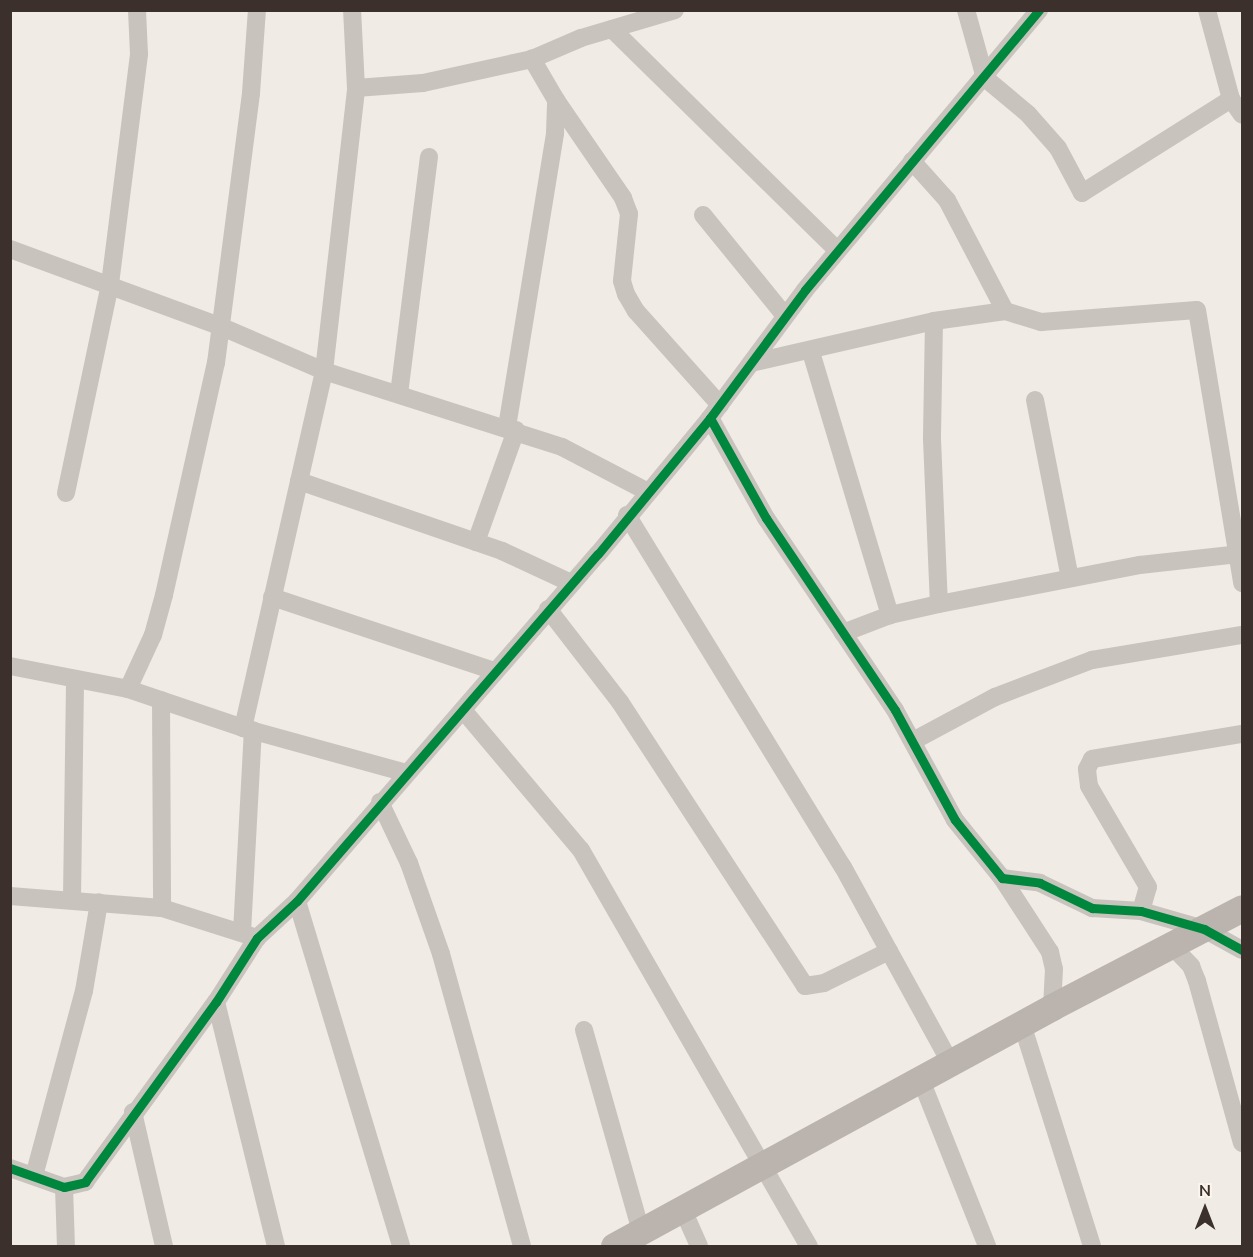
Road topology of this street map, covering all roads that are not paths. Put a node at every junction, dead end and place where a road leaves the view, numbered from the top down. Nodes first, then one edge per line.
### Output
1 (137, 10) edge
2 (257, 10) edge
3 (352, 10) edge
4 (675, 10) edge
5 (966, 10) edge
6 (1040, 10) edge
7 (1207, 10) edge
8 (612, 29) junction
9 (532, 59) junction
10 (985, 78) junction
11 (356, 88) junction
12 (1231, 99) junction
13 (556, 100) junction
14 (1242, 115) edge
15 (429, 157) dead end
16 (912, 161) junction
17 (703, 215) dead end
18 (10, 249) edge
19 (837, 250) junction
20 (110, 284) junction
21 (1005, 311) junction
22 (785, 316) junction
23 (934, 321) junction
24 (222, 327) junction
25 (811, 352) junction
26 (751, 363) junction
27 (324, 371) junction
28 (399, 394) junction
29 (1035, 400) dead end
30 (715, 411) junction
31 (512, 429) junction
32 (299, 481) junction
33 (646, 491) junction
34 (66, 493) dead end
35 (627, 516) junction
36 (476, 542) junction
37 (1240, 554) junction
38 (1070, 578) junction
39 (571, 583) junction
40 (1242, 583) edge
41 (272, 597) junction
42 (939, 604) junction
43 (548, 609) junction
44 (890, 615) junction
45 (843, 633) junction
46 (1242, 635) edge
47 (10, 666) edge
48 (495, 671) junction
49 (75, 679) junction
50 (128, 689) junction
51 (161, 700) junction
52 (463, 710) junction
53 (248, 729) junction
54 (1242, 734) edge
55 (913, 741) junction
56 (406, 773) junction
57 (380, 802) junction
58 (1002, 878) junction
59 (10, 896) edge
60 (72, 898) junction
61 (297, 901) junction
62 (99, 902) junction
63 (162, 908) junction
64 (1242, 908) edge
65 (1141, 911) junction
66 (1204, 929) junction
67 (250, 935) junction
68 (1172, 946) junction
69 (1242, 950) edge
70 (889, 951) junction
71 (216, 1002) junction
72 (1052, 1007) junction
73 (1022, 1024) junction
74 (584, 1030) dead end
75 (951, 1064) junction
76 (921, 1080) junction
77 (133, 1112) junction
78 (1242, 1143) edge
79 (763, 1164) junction
80 (10, 1168) edge
81 (34, 1176) junction
82 (64, 1187) junction
83 (682, 1210) junction
84 (641, 1232) junction
85 (66, 1246) edge
86 (164, 1246) edge
87 (276, 1246) edge
88 (401, 1246) edge
89 (522, 1246) edge
90 (615, 1246) edge
91 (699, 1246) edge
92 (809, 1246) edge
93 (987, 1246) edge
94 (1092, 1246) edge

1 - 20 street
2 - 24 street
3 - 11 street
4 - 8 street
5 - 10 street
6 - 10 street
7 - 12 street
8 - 9 street
8 - 19 street
9 - 11 street
9 - 13 street
10 - 12 street
10 - 16 street
11 - 27 street
12 - 14 street
13 - 30 street
13 - 31 street
15 - 28 street
16 - 19 street
16 - 21 street
17 - 22 street
18 - 20 street
19 - 22 street
20 - 24 street
20 - 34 street
21 - 23 street
21 - 37 street
22 - 26 street
23 - 25 street
23 - 42 street
24 - 27 street
24 - 50 street
25 - 26 street
25 - 44 street
26 - 30 street
27 - 28 street
27 - 32 street
28 - 31 street
29 - 38 street
30 - 33 street
30 - 45 street
31 - 33 street
31 - 36 street
32 - 36 street
32 - 41 street
33 - 35 street
35 - 39 street
35 - 70 street
36 - 39 street
37 - 38 street
37 - 40 street
38 - 42 street
39 - 43 street
41 - 48 street
41 - 53 street
42 - 44 street
43 - 48 street
43 - 70 street
44 - 45 street
45 - 55 street
46 - 55 street
47 - 49 street
48 - 52 street
49 - 50 street
49 - 60 street
50 - 51 street
51 - 53 street
51 - 63 street
52 - 56 street
52 - 79 street
53 - 56 street
53 - 67 street
54 - 65 street
55 - 58 street
56 - 57 street
57 - 61 street
57 - 89 street
58 - 65 street
58 - 72 street
59 - 60 street
60 - 62 street
61 - 67 street
61 - 88 street
62 - 63 street
62 - 81 street
63 - 67 street
64 - 66 street
65 - 66 street
66 - 68 street
66 - 69 street
67 - 71 street
68 - 72 street
68 - 78 street
70 - 75 street
71 - 77 street
71 - 87 street
72 - 73 street
73 - 75 street
73 - 94 street
74 - 84 street
75 - 76 street
76 - 79 street
76 - 93 street
77 - 82 street
77 - 86 street
79 - 83 street
79 - 92 street
80 - 81 street
81 - 82 street
82 - 85 street
83 - 84 street
83 - 91 street
84 - 90 street

